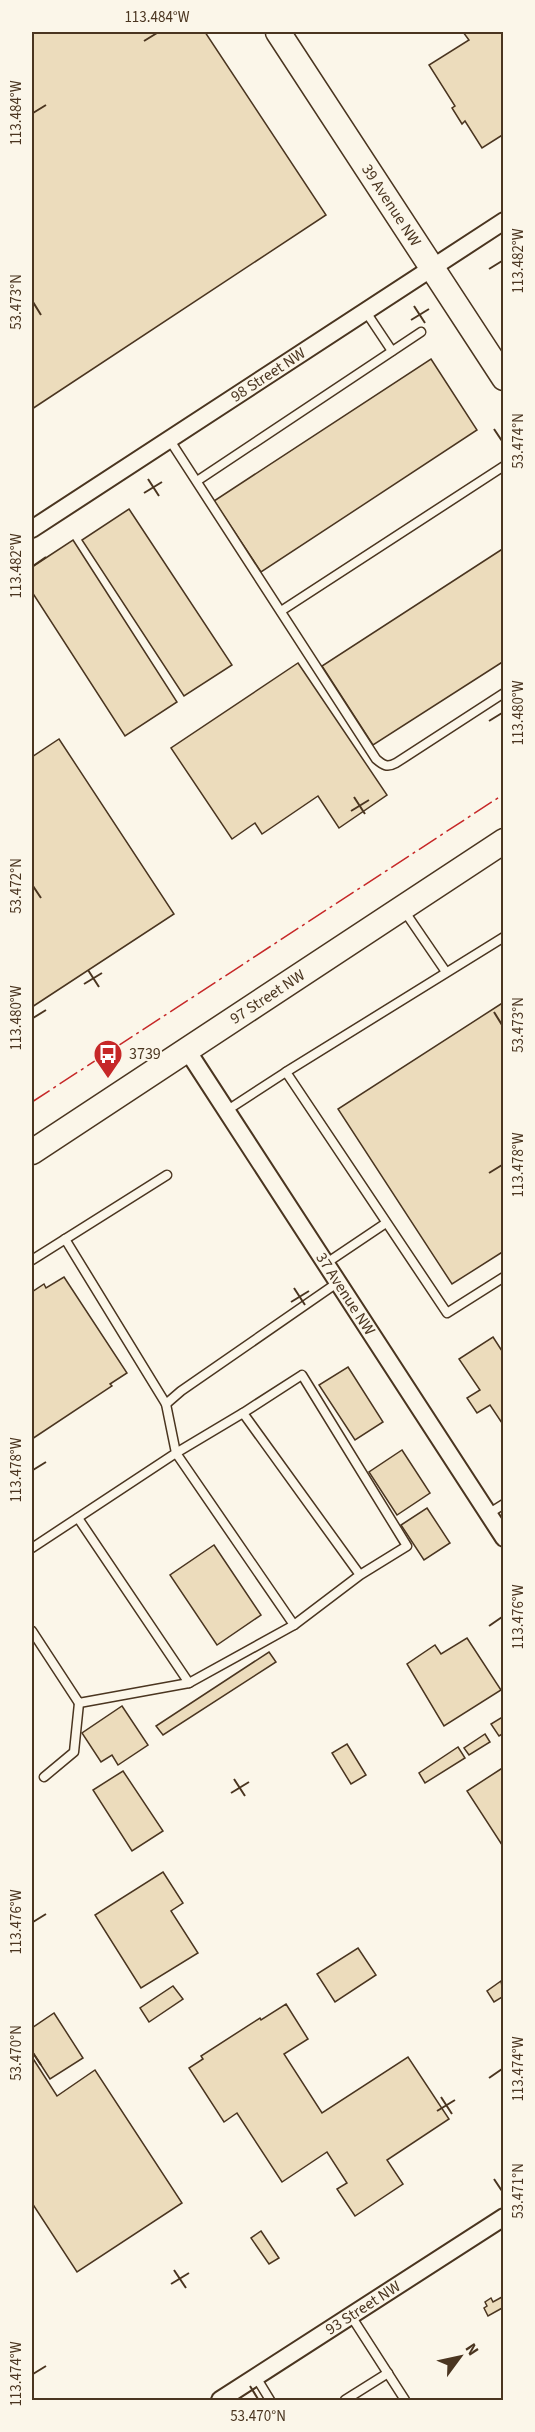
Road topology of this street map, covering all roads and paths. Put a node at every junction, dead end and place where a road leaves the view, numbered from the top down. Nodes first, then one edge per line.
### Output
1 (278, 32) edge
2 (504, 221) edge
3 (432, 268) junction
4 (366, 312) junction
5 (421, 332) dead end
6 (392, 351) junction
7 (504, 378) edge
8 (170, 439) junction
9 (504, 466) edge
10 (197, 481) junction
11 (32, 529) edge
12 (281, 611) junction
13 (504, 693) edge
14 (504, 842) edge
15 (402, 908) junction
16 (504, 937) edge
17 (446, 972) junction
18 (187, 1050) junction
19 (286, 1072) junction
20 (226, 1112) junction
21 (32, 1152) edge
22 (167, 1175) dead end
23 (386, 1223) junction
24 (65, 1239) junction
25 (32, 1260) edge
26 (325, 1263) junction
27 (504, 1277) edge
28 (337, 1283) junction
29 (166, 1404) junction
30 (243, 1413) junction
31 (176, 1454) junction
32 (504, 1504) edge
33 (488, 1514) junction
34 (78, 1518) junction
35 (504, 1538) edge
36 (32, 1548) edge
37 (360, 1575) junction
38 (294, 1625) junction
39 (32, 1631) edge
40 (189, 1683) junction
41 (79, 1703) junction
42 (44, 1777) dead end
43 (504, 2217) edge
44 (351, 2316) junction
45 (388, 2373) junction
46 (256, 2377) junction
47 (220, 2400) edge
48 (270, 2400) edge
49 (345, 2400) edge
50 (405, 2400) edge

1 - 3 street, 39 Avenue NW
2 - 3 street, 98 Street NW
3 - 4 street, 98 Street NW
3 - 7 street, 39 Avenue NW
4 - 6 lane
4 - 8 street, 98 Street NW
5 - 6 lane
6 - 10 lane
8 - 10 lane
8 - 11 street, 98 Street NW
9 - 12 lane
10 - 12 lane
12 - 13 lane
14 - 15 street, 97 Street NW
15 - 17 lane
15 - 18 street, 97 Street NW
16 - 17 lane
17 - 19 lane
18 - 20 street, 37 Avenue NW
18 - 21 street, 97 Street NW
19 - 20 lane
19 - 23 lane
20 - 26 street, 37 Avenue NW
22 - 24 lane
23 - 26 lane
23 - 27 lane
24 - 25 lane
24 - 29 lane
26 - 28 street, 37 Avenue NW
28 - 29 lane
28 - 33 street, 37 Avenue NW
29 - 31 lane
30 - 31 lane
30 - 37 lane
30 - 37 lane
31 - 34 lane
31 - 38 lane
32 - 33 lane
33 - 35 street, 37 Avenue NW
34 - 36 lane
34 - 40 lane
37 - 38 lane
38 - 40 lane
39 - 41 lane
40 - 41 lane
41 - 42 lane
43 - 44 street, 93 Street NW
44 - 45 lane
44 - 46 street, 93 Street NW
45 - 49 lane
45 - 50 lane
46 - 47 street, 93 Street NW
46 - 48 lane

